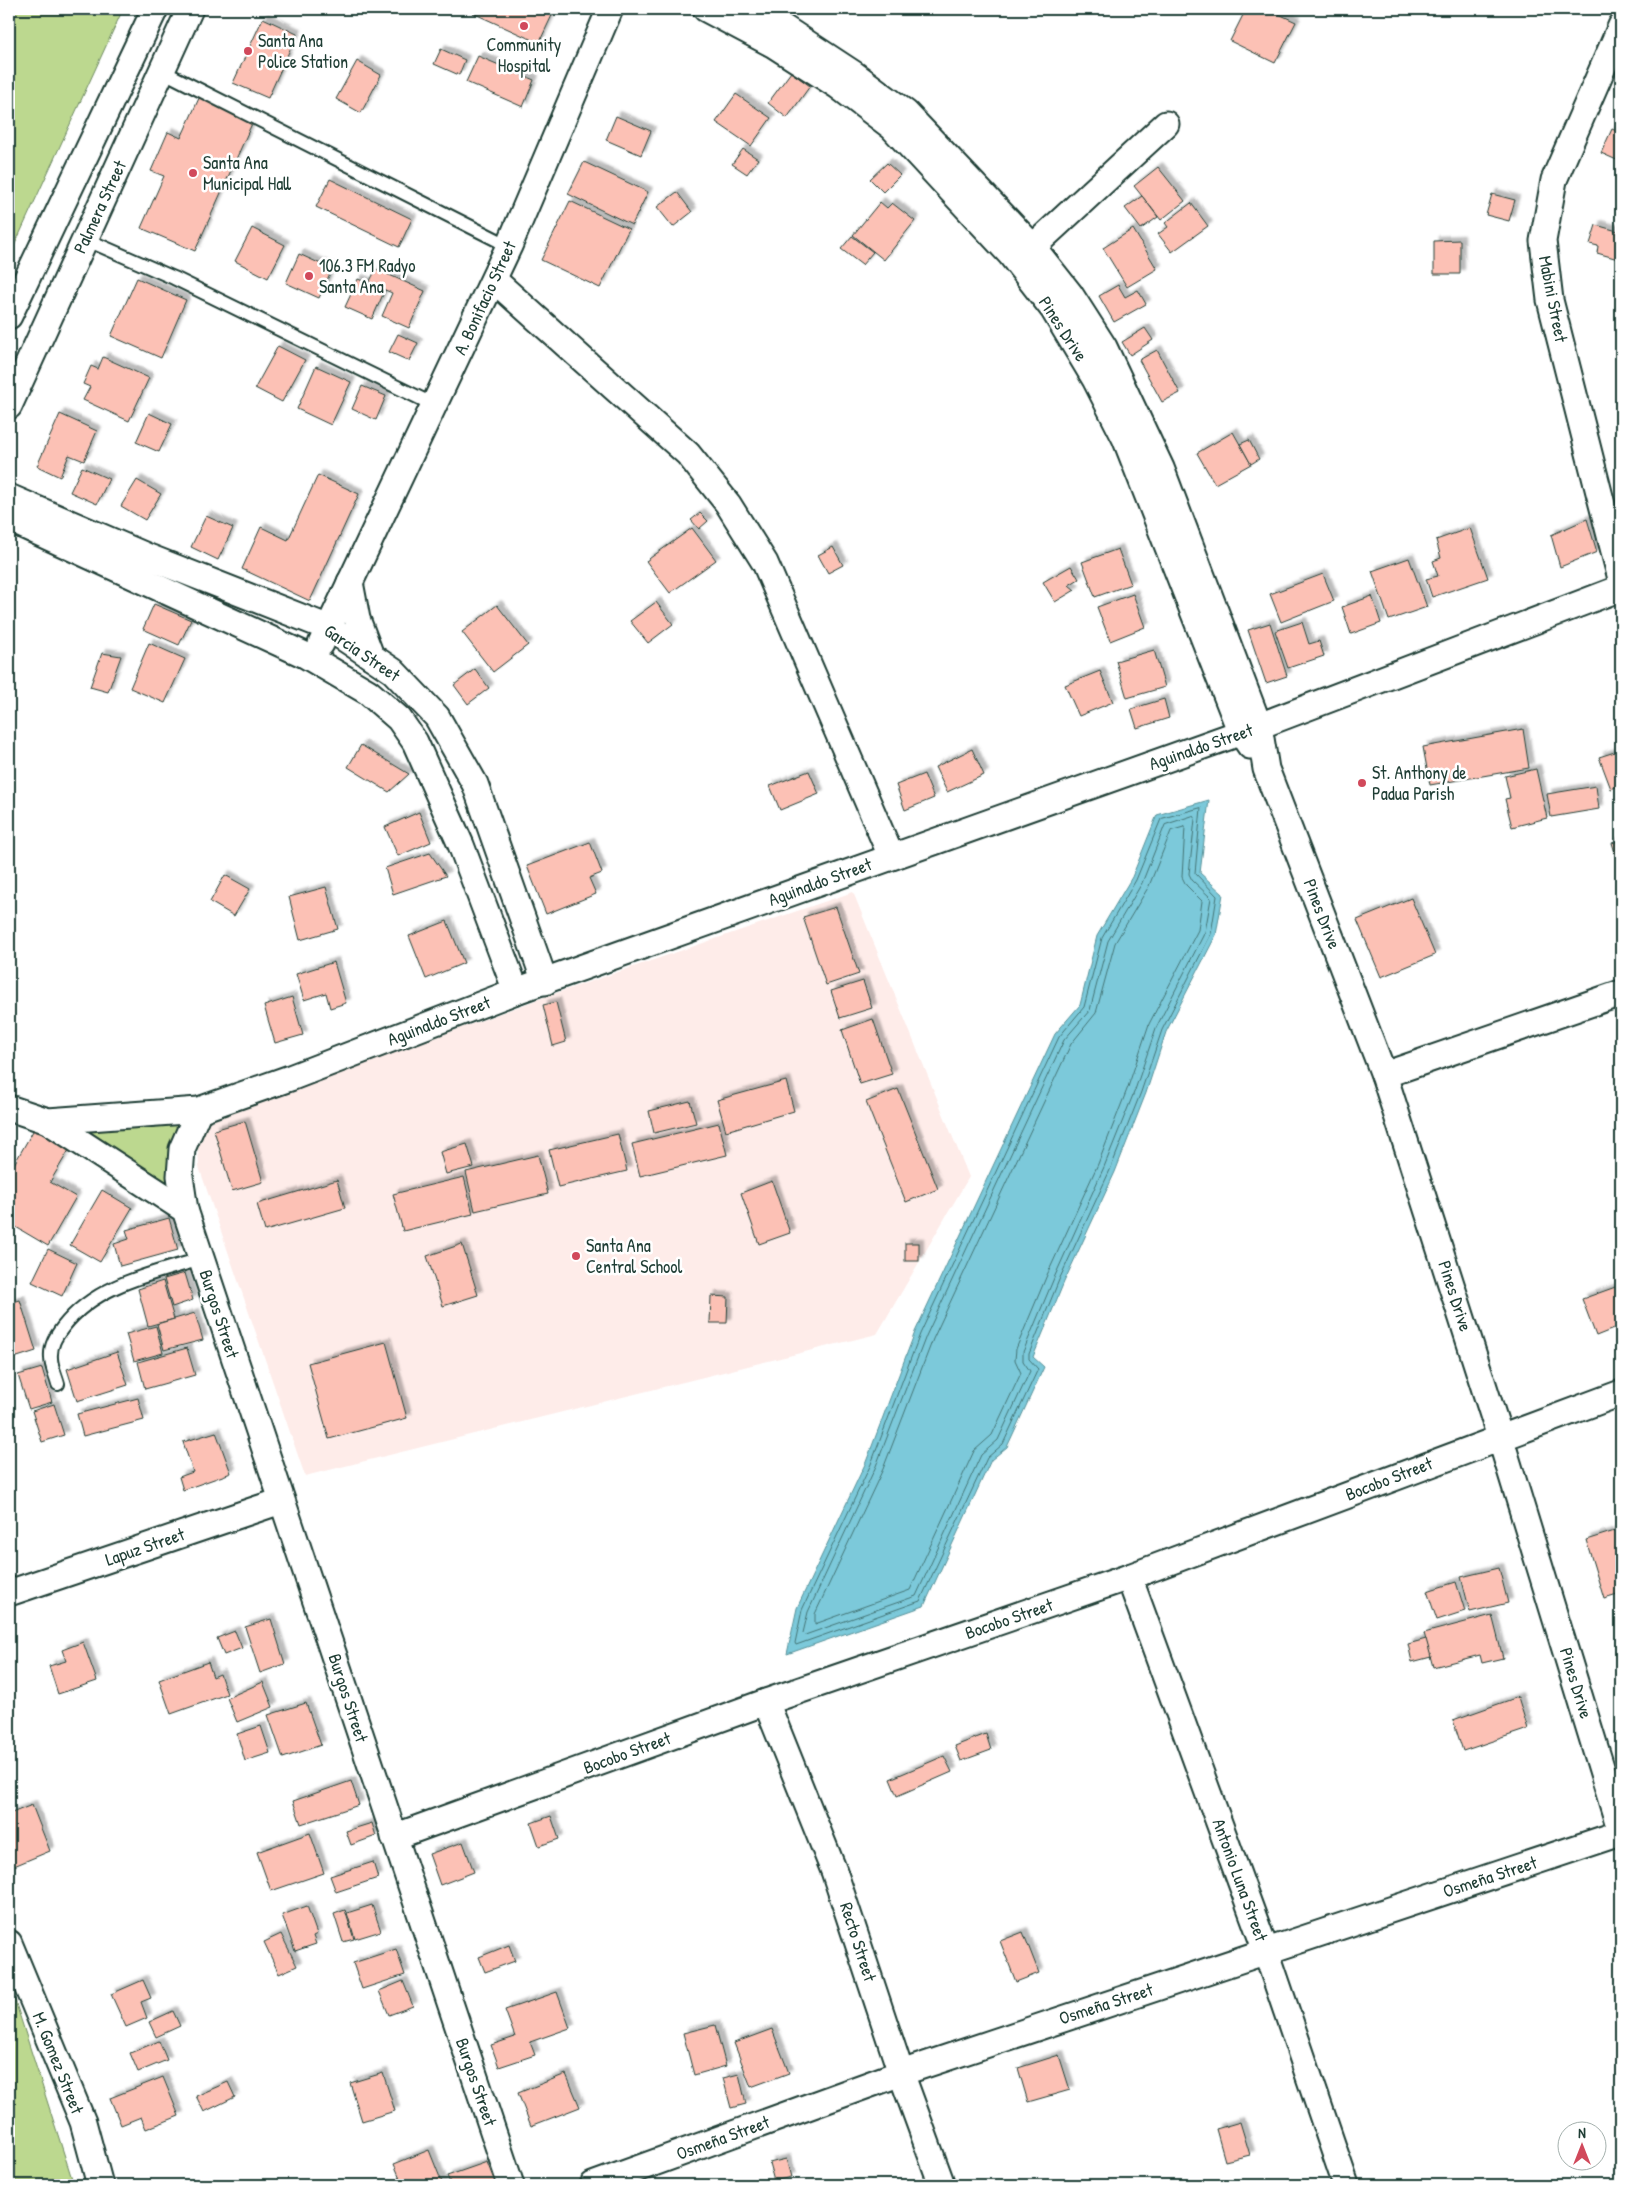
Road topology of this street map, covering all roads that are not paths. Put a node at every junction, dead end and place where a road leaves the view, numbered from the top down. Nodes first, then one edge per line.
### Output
1 (154, 9) edge
2 (190, 9) edge
3 (610, 9) edge
4 (706, 9) edge
5 (755, 9) edge
6 (1621, 26) edge
7 (162, 71) junction
8 (1166, 124) dead end
9 (91, 142) junction
10 (122, 157) junction
11 (85, 239) junction
12 (509, 246) junction
13 (1024, 254) junction
14 (494, 280) junction
15 (9, 316) edge
16 (434, 405) junction
17 (9, 406) edge
18 (9, 497) edge
19 (9, 519) edge
20 (1621, 579) edge
21 (350, 582) junction
22 (1621, 588) edge
23 (328, 628) junction
24 (371, 656) junction
25 (313, 660) junction
26 (1250, 729) junction
27 (891, 856) junction
28 (545, 982) junction
29 (516, 991) junction
30 (1621, 994) edge
31 (1384, 1075) junction
32 (9, 1108) edge
33 (199, 1110) junction
34 (48, 1121) junction
35 (185, 1210) junction
36 (201, 1259) junction
37 (58, 1384) dead end
38 (1621, 1393) edge
39 (1500, 1437) junction
40 (281, 1501) junction
41 (1129, 1577) junction
42 (9, 1593) edge
43 (766, 1702) junction
44 (1621, 1833) edge
45 (394, 1837) junction
46 (9, 1943) edge
47 (1266, 1951) junction
48 (901, 2072) junction
49 (100, 2185) edge
50 (511, 2185) edge
51 (594, 2185) edge
52 (942, 2185) edge
53 (1346, 2185) edge

1 - 9 street, Palmera Street
2 - 7 street, Palmera Street
3 - 12 street, A. Bonifacio Street
4 - 13 street, Pines Drive
5 - 13 street, Pines Drive
6 - 20 street, Mabini Street
7 - 10 street, Palmera Street
7 - 12 lane
8 - 13 street
9 - 10 street
9 - 15 street, Palmera Street
10 - 11 street, Palmera Street
11 - 16 lane
11 - 17 street, Palmera Street
12 - 14 street, A. Bonifacio Street
13 - 26 street, Pines Drive
14 - 16 street, A. Bonifacio Street
14 - 27 street
16 - 21 street, A. Bonifacio Street
18 - 23 street, Garcia Street
19 - 25 street, Garcia Street
21 - 23 street, A. Bonifacio Street
21 - 24 street
22 - 26 street, Aguinaldo Street
23 - 24 street, Garcia Street
23 - 25 street, A. Bonifacio Street
24 - 28 street, Garcia Street
25 - 29 street, Garcia Street
26 - 27 street, Aguinaldo Street
26 - 31 street, Pines Drive
27 - 28 street, Aguinaldo Street
28 - 29 street, Aguinaldo Street
29 - 33 street, Aguinaldo Street
30 - 31 street
31 - 39 street, Pines Drive
32 - 34 street, Aguinaldo Street
33 - 34 street, Aguinaldo Street
33 - 35 street, Burgos Street
34 - 35 street
35 - 36 street, Burgos Street
36 - 37 lane
36 - 40 street, Burgos Street
38 - 39 street, Bocobo Street
39 - 41 street, Bocobo Street
39 - 44 street, Pines Drive
40 - 42 street, Lapuz Street
40 - 45 street, Burgos Street
41 - 43 street, Bocobo Street
41 - 47 street, Antonio Luna Street
43 - 45 street, Bocobo Street
43 - 48 street, Recto Street
44 - 47 street, Osmeña Street
45 - 50 street, Burgos Street
46 - 49 street, M. Gomez Street
47 - 48 street, Osmeña Street
47 - 53 street, Antonio Luna Street
48 - 51 street, Osmeña Street
48 - 52 street, Recto Street

